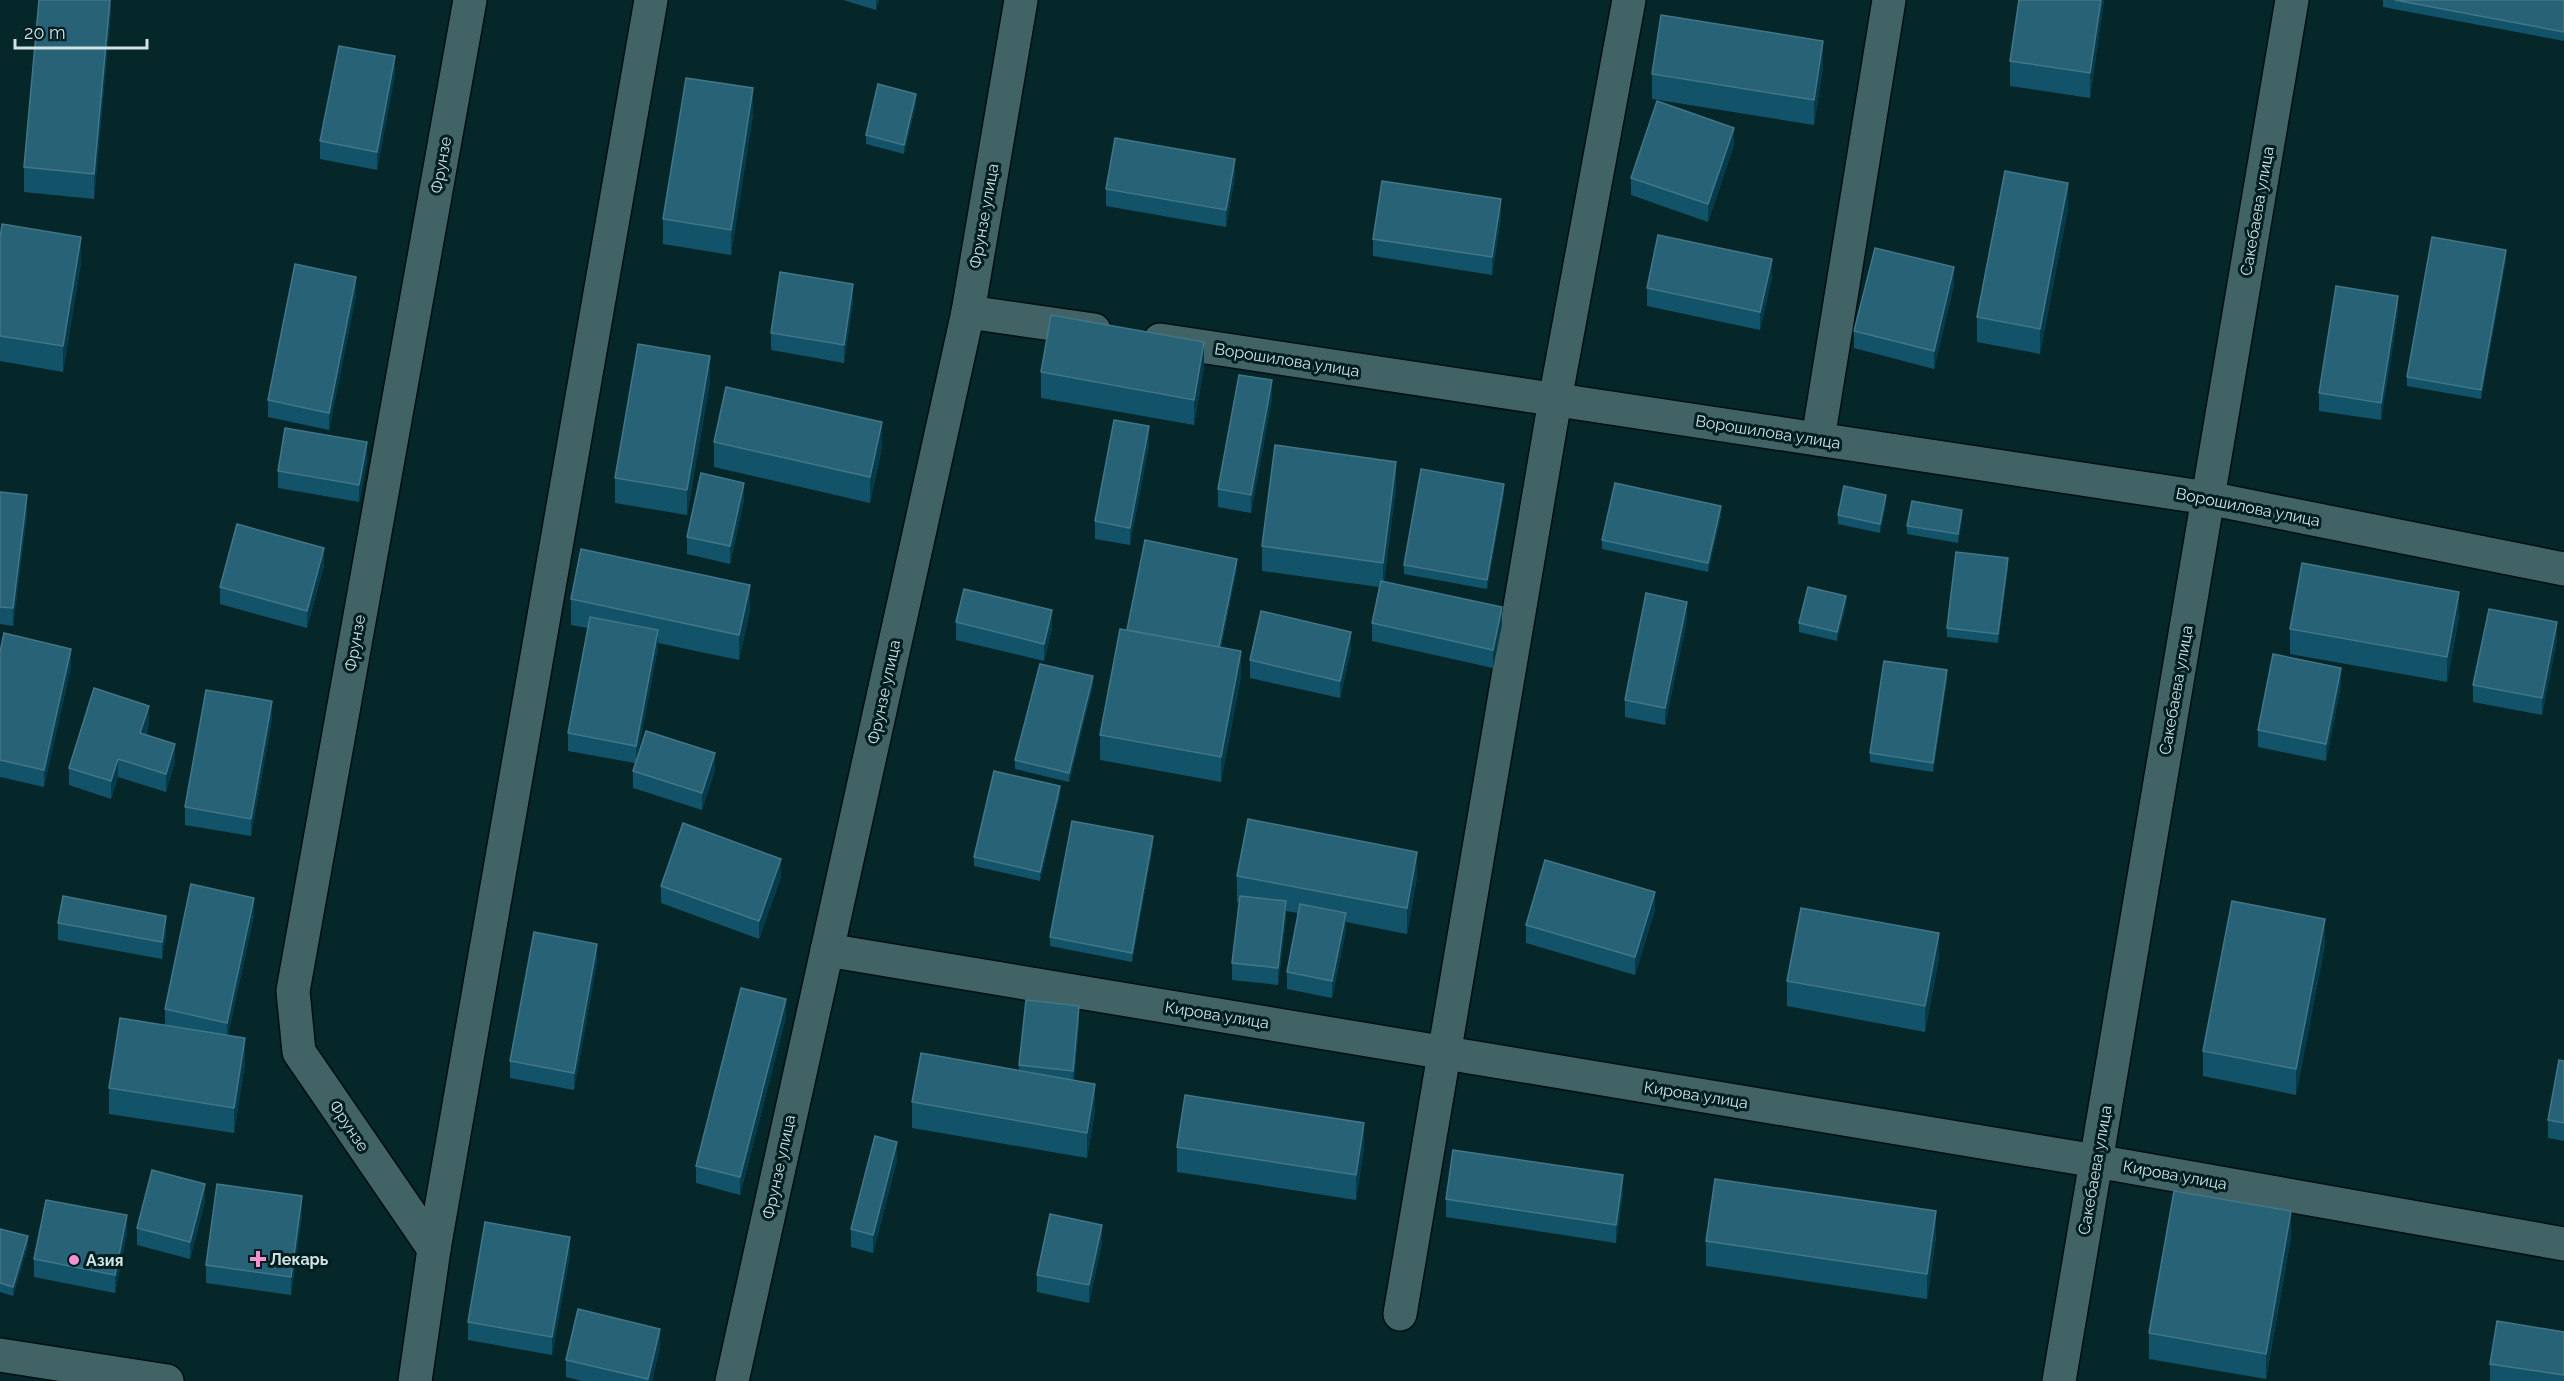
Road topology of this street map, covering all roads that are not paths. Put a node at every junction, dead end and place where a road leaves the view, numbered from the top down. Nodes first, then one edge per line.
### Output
1 (470, 0) edge
2 (651, 0) edge
3 (1021, 0) edge
4 (1629, 0) edge
5 (1889, 0) edge
6 (2292, 0) edge
7 (968, 312) junction
8 (1555, 400) junction
9 (1818, 440) junction
10 (2208, 498) junction
11 (2564, 569) edge
12 (827, 950) junction
13 (1445, 1053) junction
14 (2096, 1161) junction
15 (2564, 1244) edge
16 (434, 1249) junction
17 (1400, 1314) dead end
18 (0, 1355) edge
19 (167, 1381) edge
20 (415, 1381) edge
21 (732, 1381) edge
22 (2059, 1381) edge

1 - 16 street, Фрунзе
2 - 16 street
3 - 7 street, Фрунзе улица
4 - 8 street
5 - 9 street
6 - 10 street, Сакебаева улица
7 - 8 street, Ворошилова улица
7 - 12 street, Фрунзе улица
8 - 9 street, Ворошилова улица
8 - 13 street
9 - 10 street, Ворошилова улица
10 - 11 street, Ворошилова улица
10 - 14 street, Сакебаева улица
12 - 13 street, Кирова улица
12 - 21 street, Фрунзе улица
13 - 14 street, Кирова улица
13 - 17 street
14 - 15 street, Кирова улица
14 - 22 street, Сакебаева улица
16 - 20 street
18 - 19 street

